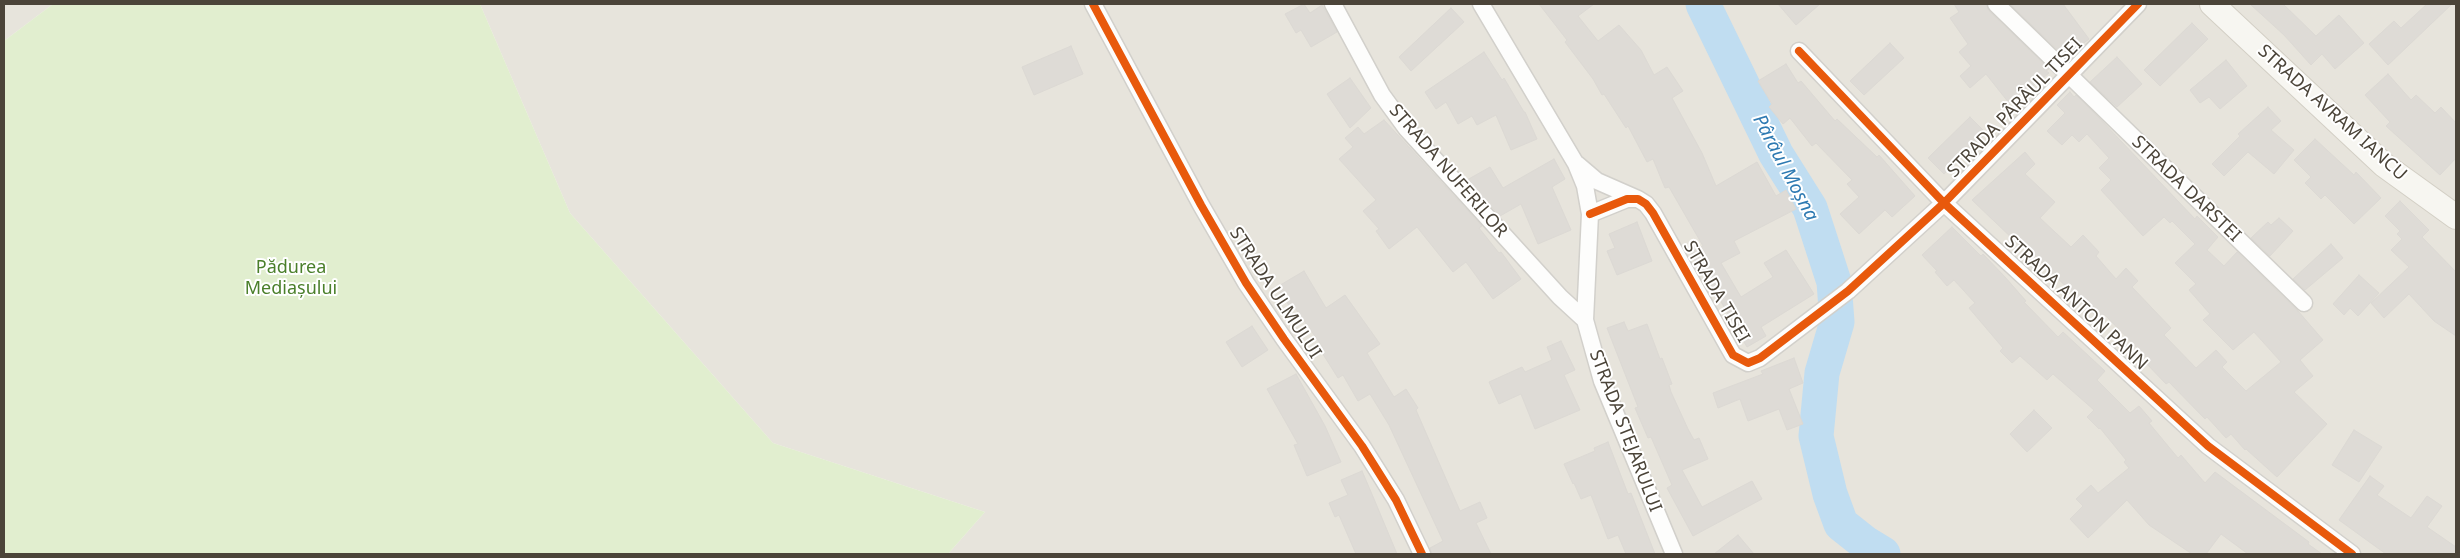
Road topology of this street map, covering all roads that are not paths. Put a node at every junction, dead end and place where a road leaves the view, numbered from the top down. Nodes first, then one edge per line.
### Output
1 (1093, 4) edge
2 (1333, 4) edge
3 (1481, 4) edge
4 (1996, 4) edge
5 (2138, 4) edge
6 (2212, 4) edge
7 (1799, 51) dead end
8 (2068, 75) junction
9 (1576, 164) junction
10 (1638, 199) junction
11 (1944, 203) junction
12 (1590, 214) junction
13 (2456, 217) edge
14 (2304, 303) dead end
15 (1822, 312) joint
16 (1585, 320) junction
17 (1422, 554) edge
18 (1674, 554) edge
19 (2352, 554) edge

1 - 17 street, STRADA ULMULUI
2 - 16 street, STRADA NUFERILOR
3 - 9 street, STRADA STEJARULUI
4 - 8 street, STRADA DARSTEI
5 - 8 street, STRADA PÂRÂUL TISEI
6 - 13 main road, STRADA AVRAM IANCU
7 - 11 street, STRADA ANTON PANN
8 - 11 street, STRADA PÂRÂUL TISEI
8 - 14 street, STRADA DARSTEI
9 - 10 street
9 - 12 street, STRADA STEJARULUI
10 - 12 street
10 - 15 street, STRADA TISEI
11 - 15 street, STRADA PÂRÂUL TISEI
11 - 19 street, STRADA ANTON PANN
12 - 16 street, STRADA STEJARULUI
16 - 18 street, STRADA STEJARULUI

